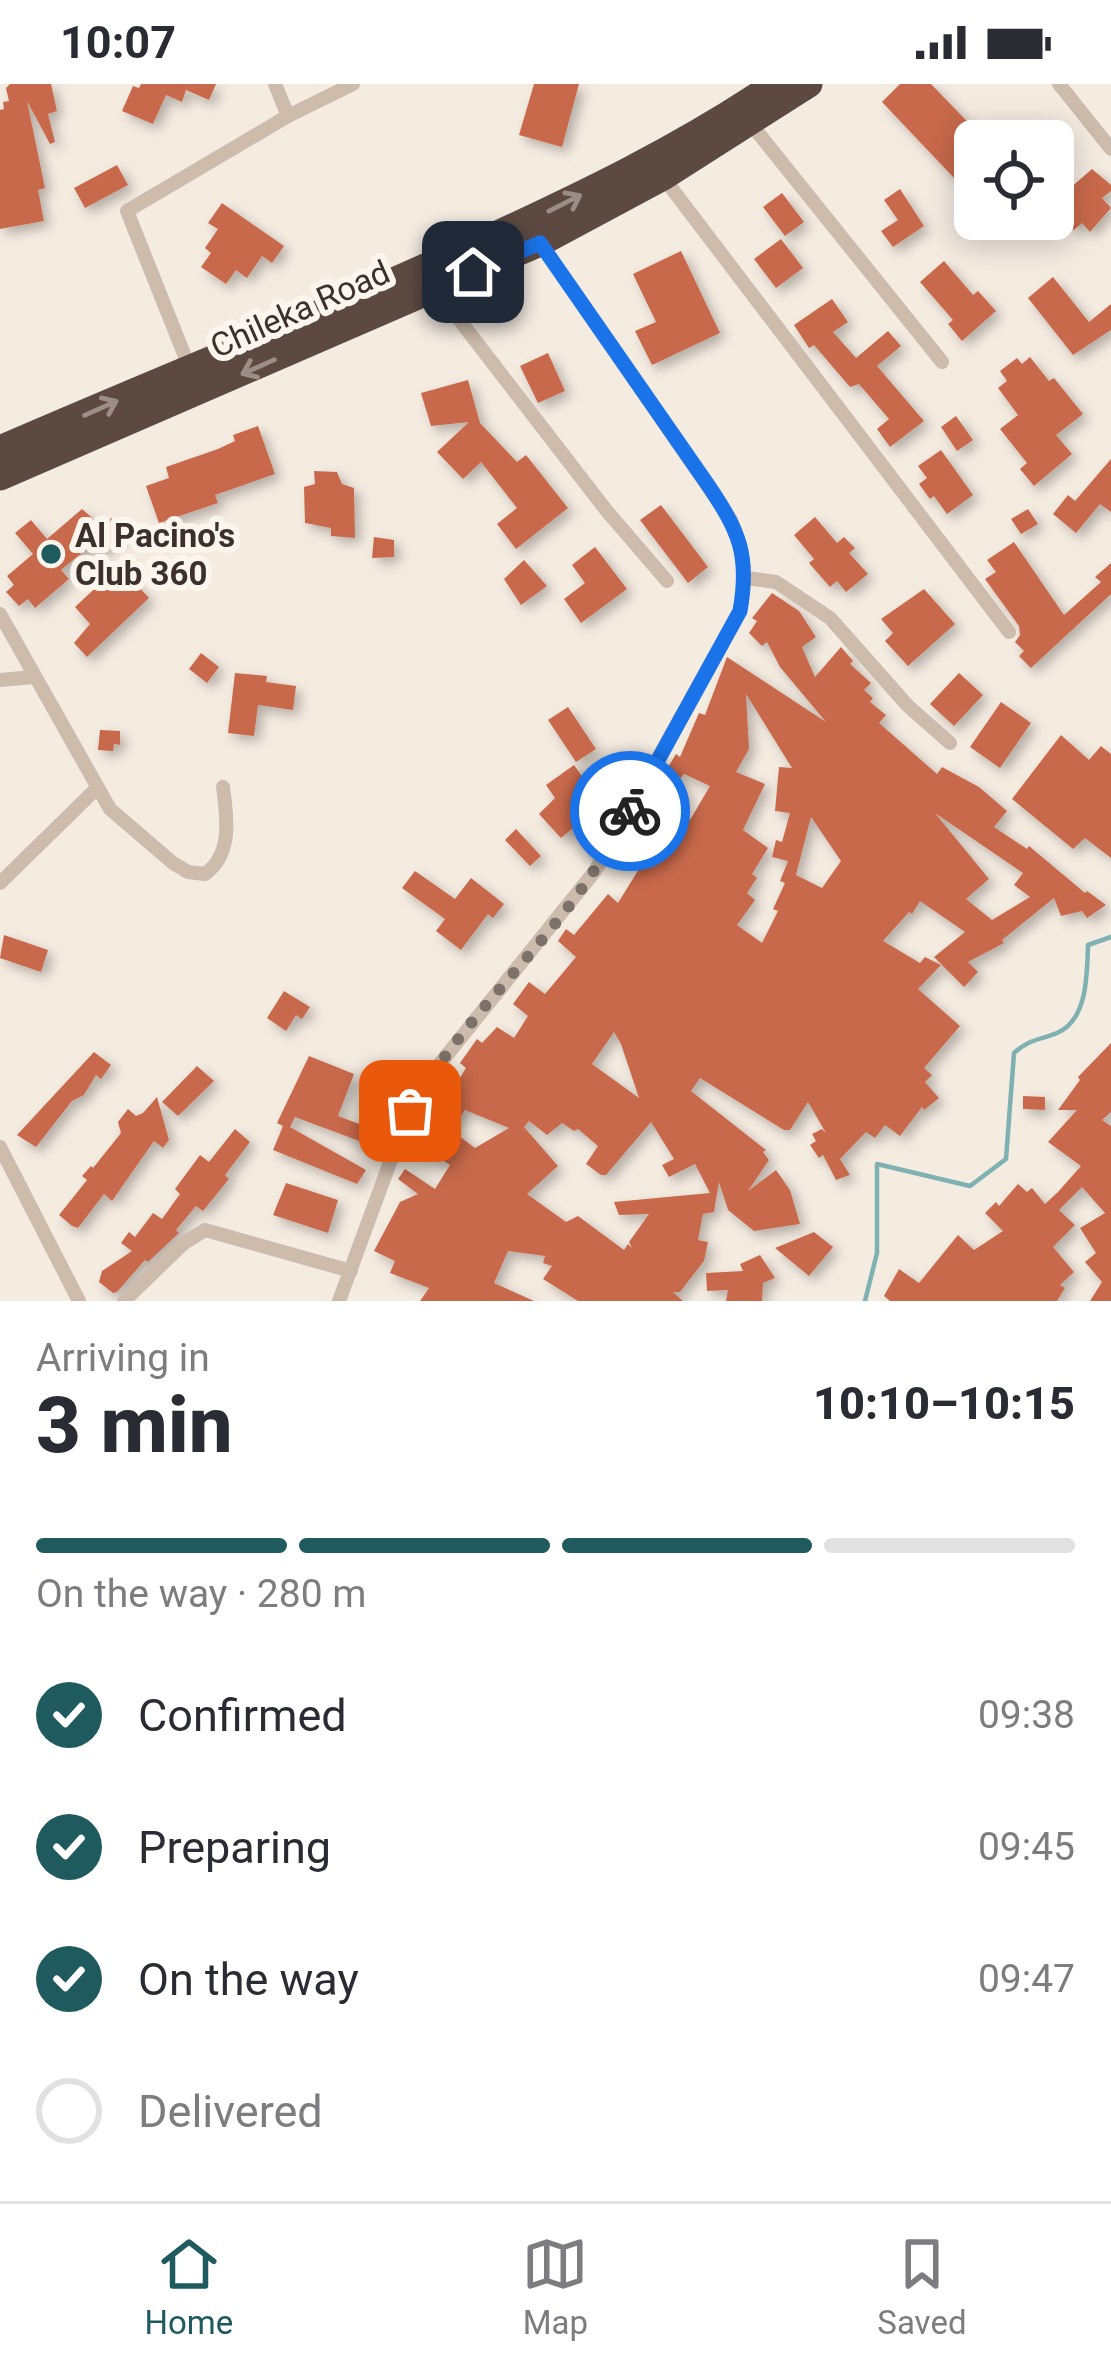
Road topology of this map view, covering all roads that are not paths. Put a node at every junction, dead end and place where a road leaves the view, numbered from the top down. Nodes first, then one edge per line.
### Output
1 (275, 84) edge
2 (353, 84) edge
3 (775, 84) edge
4 (809, 84) edge
5 (1059, 84) edge
6 (288, 116) junction
7 (751, 124) junction
8 (1111, 149) edge
9 (663, 177) junction
10 (540, 243) junction
11 (439, 286) junction
12 (942, 362) dead end
13 (190, 369) junction
14 (4, 442) edge
15 (0, 476) edge
16 (746, 578) junction
17 (667, 581) dead end
18 (0, 614) edge
19 (1009, 632) dead end
20 (34, 676) junction
21 (0, 680) edge
22 (950, 743) dead end
23 (223, 787) dead end
24 (97, 788) junction
25 (0, 883) edge
26 (0, 1147) edge
27 (351, 1271) junction
28 (79, 1301) edge
29 (124, 1301) edge
30 (339, 1301) edge

1 - 6 street
2 - 6 street
13 -> 3 highway, Chileka Road
4 - 7 highway, Chileka Road
5 - 8 street
6 - 13 street
7 - 9 highway, Chileka Road
7 - 12 street
9 - 10 highway, Chileka Road
9 - 19 street
10 - 11 highway, Chileka Road
10 - 16 street
11 -> 15 highway, Chileka Road
11 - 17 street
14 -> 13 highway, Chileka Road
16 - 22 street
16 - 27 street
18 - 20 street
20 - 21 street
20 - 24 street
23 - 24 street
24 - 25 street
26 - 28 street
27 - 29 street
27 - 30 street

